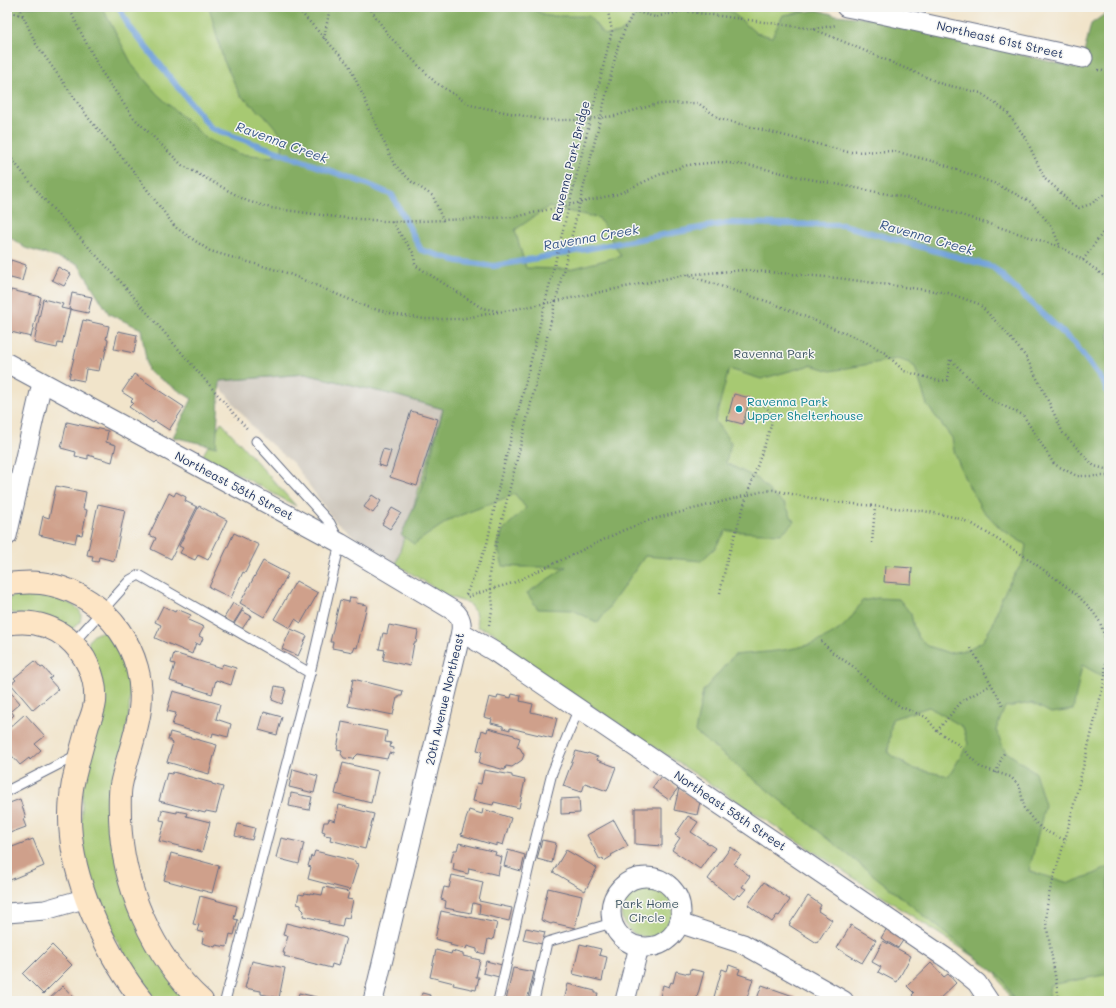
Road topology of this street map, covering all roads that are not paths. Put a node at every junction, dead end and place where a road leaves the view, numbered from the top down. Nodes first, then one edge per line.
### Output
1 (873, 9) edge
2 (844, 16) edge
3 (1083, 58) dead end
4 (7, 363) edge
5 (42, 383) junction
6 (256, 440) road end
7 (7, 536) edge
8 (340, 543) junction
9 (7, 584) edge
10 (102, 611) junction
11 (461, 615) junction
12 (7, 624) edge
13 (72, 643) junction
14 (310, 673) junction
15 (579, 708) junction
16 (81, 753) junction
17 (7, 791) edge
18 (87, 898) junction
19 (7, 913) edge
20 (612, 923) junction
21 (679, 923) junction
22 (639, 947) junction
23 (143, 1001) edge
24 (202, 1001) edge
25 (225, 1001) edge
26 (373, 1001) edge
27 (498, 1001) edge
28 (534, 1001) edge
29 (625, 1001) edge
30 (844, 1001) edge
31 (989, 1001) edge

1 - 2 street, Northeast 61st Street
1 - 3 street, Northeast 61st Street
4 - 5 street, Northeast 58th Street
5 - 7 street
5 - 8 street, Northeast 58th Street
6 - 8 lane
8 - 11 street, Northeast 58th Street
8 - 14 lane
9 - 10 main road
10 - 13 lane
10 - 14 lane
10 - 24 main road
11 - 15 street, Northeast 58th Street
11 - 26 street, 20th Avenue Northeast
12 - 13 main road
13 - 16 main road
14 - 25 lane
15 - 27 lane
15 - 31 street, Northeast 58th Street
16 - 17 lane
16 - 18 main road
18 - 19 street
18 - 23 main road
20 - 21 street
20 - 22 street
20 - 28 lane
21 - 22 street
21 - 30 street
22 - 29 street

